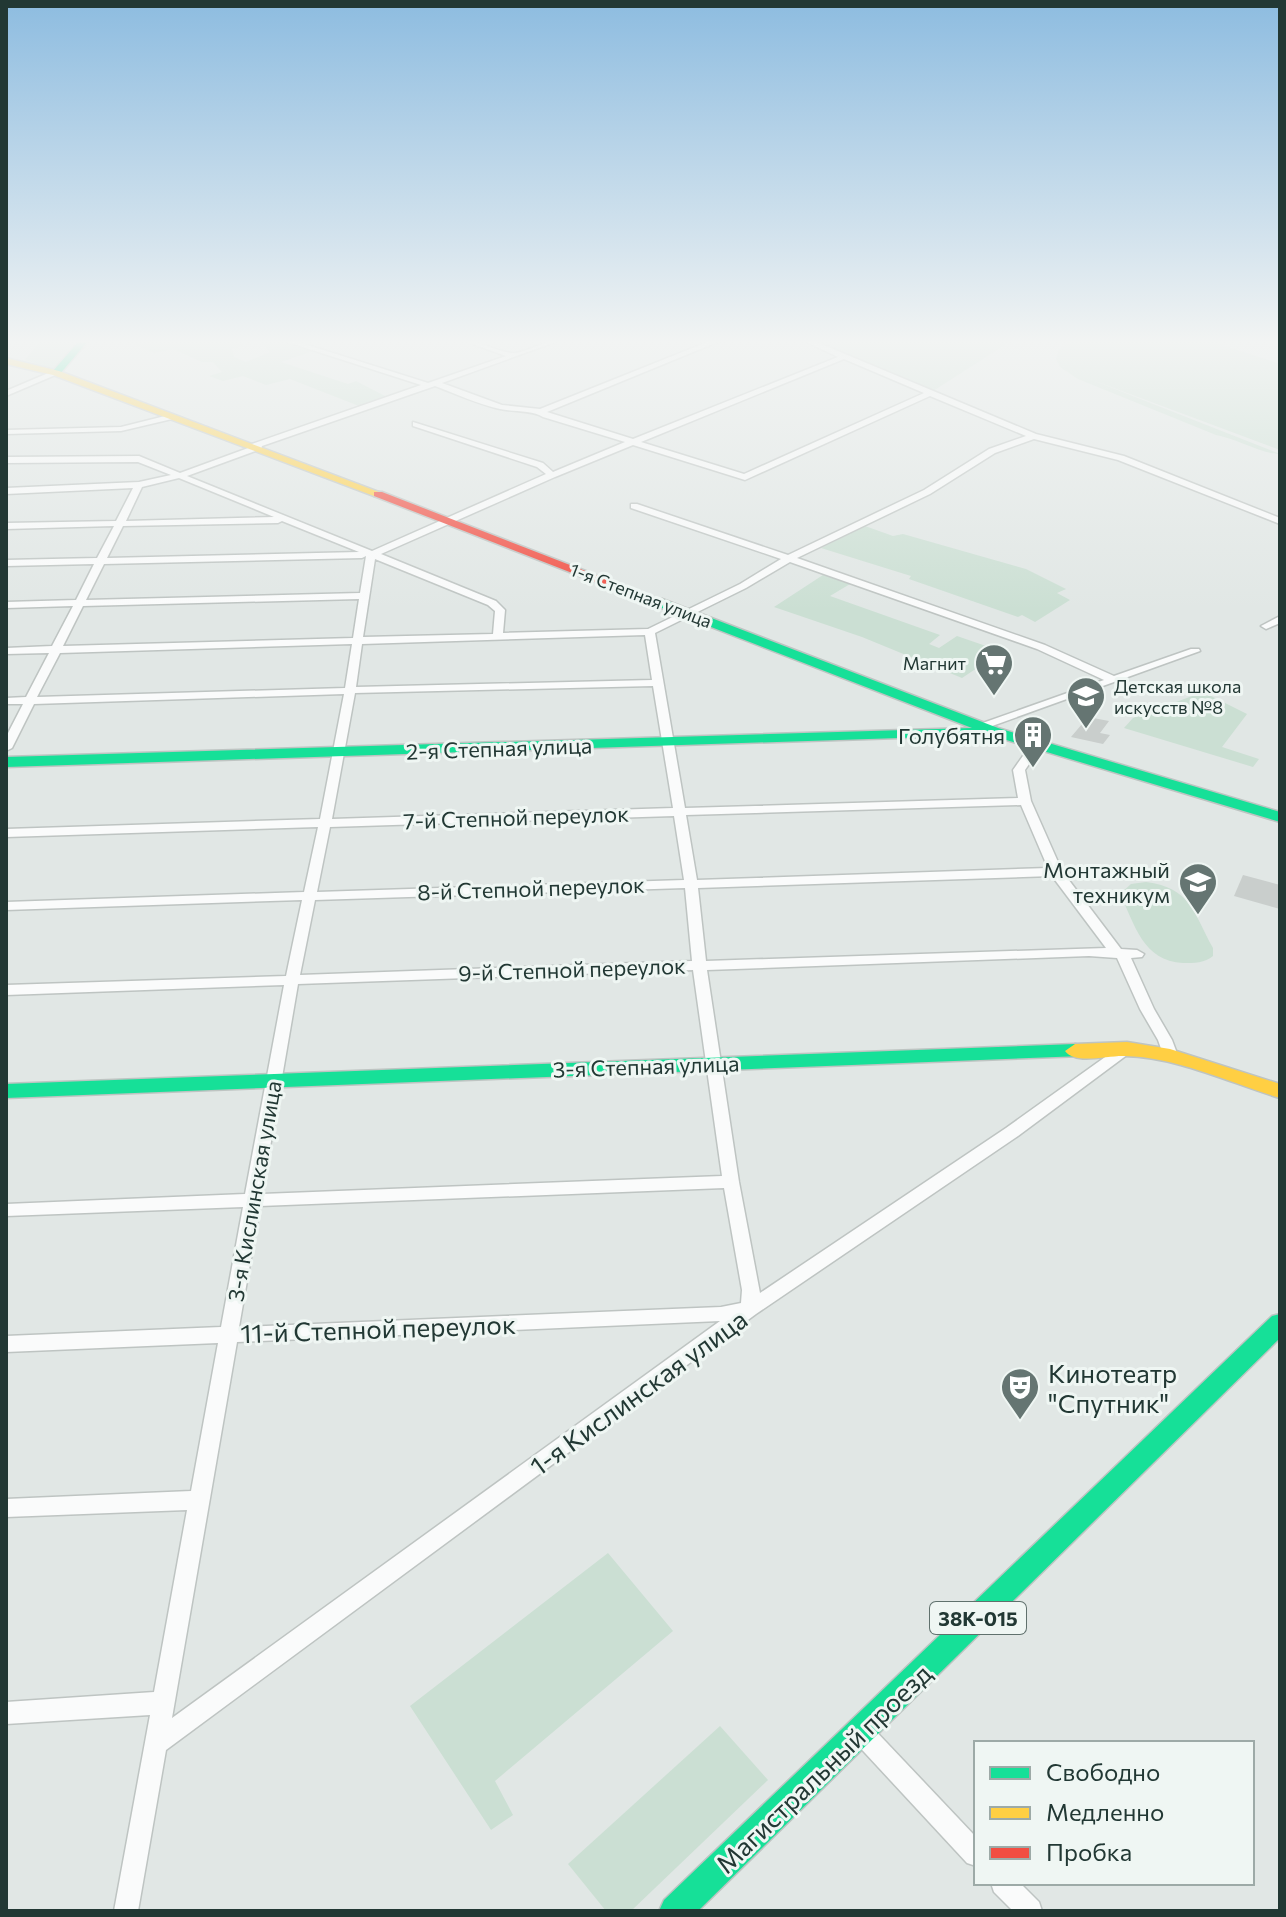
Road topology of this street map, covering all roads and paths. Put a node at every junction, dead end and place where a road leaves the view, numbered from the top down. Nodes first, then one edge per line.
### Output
1 (65, 430) edge
2 (208, 430) edge
3 (303, 430) edge
4 (436, 430) edge
5 (598, 430) edge
6 (665, 430) edge
7 (847, 430) edge
8 (1020, 430) edge
9 (6, 432) edge
10 (1033, 436) junction
11 (635, 443) junction
12 (256, 447) junction
13 (6, 460) edge
14 (552, 475) junction
15 (178, 476) junction
16 (139, 485) junction
17 (6, 491) edge
18 (634, 506) dead end
19 (283, 520) junction
20 (450, 521) junction
21 (1280, 521) edge
22 (122, 523) junction
23 (6, 526) edge
24 (371, 555) junction
25 (790, 558) junction
26 (101, 561) junction
27 (6, 563) edge
28 (366, 596) junction
29 (79, 603) junction
30 (6, 605) edge
31 (687, 613) junction
32 (1280, 619) edge
33 (650, 632) junction
34 (1280, 633) edge
35 (498, 637) junction
36 (358, 641) junction
37 (57, 649) junction
38 (6, 651) edge
39 (1195, 651) dead end
40 (1113, 680) junction
41 (660, 683) junction
42 (349, 690) junction
43 (29, 700) junction
44 (6, 701) edge
45 (987, 729) junction
46 (670, 743) junction
47 (1036, 745) junction
48 (6, 748) edge
49 (340, 752) junction
50 (6, 762) edge
51 (1025, 801) junction
52 (679, 812) junction
53 (1280, 817) edge
54 (324, 823) junction
55 (6, 833) edge
56 (1056, 872) junction
57 (691, 882) junction
58 (309, 896) junction
59 (6, 906) edge
60 (1125, 953) junction
61 (699, 964) junction
62 (292, 979) junction
63 (6, 990) edge
64 (1127, 1049) junction
65 (1170, 1056) junction
66 (715, 1063) junction
67 (274, 1082) junction
68 (6, 1091) edge
69 (1280, 1091) edge
70 (731, 1182) junction
71 (252, 1200) junction
72 (6, 1210) edge
73 (750, 1309) junction
74 (1280, 1323) edge
75 (228, 1334) junction
76 (6, 1344) edge
77 (199, 1500) junction
78 (6, 1508) edge
79 (163, 1703) junction
80 (6, 1713) edge
81 (860, 1732) junction
82 (155, 1744) junction
83 (974, 1852) edge
84 (1005, 1885) edge
85 (126, 1911) edge
86 (675, 1911) edge
87 (1030, 1911) edge

1 - 9 street
2 - 12 street, 1-я Степная улица
3 - 12 street
4 - 14 street
5 - 11 street
6 - 11 street
7 - 11 street
8 - 10 street
10 - 21 street
10 - 25 street
11 - 14 street
12 - 15 street
12 - 20 street, 1-я Степная улица
13 - 15 street
14 - 20 street
15 - 16 street
15 - 19 street
16 - 17 street
16 - 22 street
18 - 25 street
19 - 22 street
19 - 24 street
20 - 24 street
20 - 31 street, 1-я Степная улица
22 - 23 street
22 - 26 street
24 - 26 street
24 - 28 street, 3-я Кислинская улица
24 - 35 street
25 - 31 street
25 - 40 street
26 - 27 street
26 - 29 street
28 - 29 street
28 - 36 street, 3-я Кислинская улица
29 - 30 street
29 - 37 street
31 - 33 street
31 - 45 street, 1-я Степная улица
32 - 34 street
33 - 35 street
33 - 41 street
35 - 36 street
36 - 37 street
36 - 42 street, 3-я Кислинская улица
37 - 38 street
37 - 43 street
39 - 40 street
40 - 45 street
41 - 42 street
41 - 46 street
42 - 43 street
42 - 49 street, 3-я Кислинская улица
43 - 44 street
43 - 48 street
45 - 46 street, 2-я Степная улица
45 - 47 street, 1-я Степная улица
46 - 49 street, 2-я Степная улица
46 - 52 street
47 - 51 street
47 - 53 street, 1-я Степная улица
49 - 50 street, 2-я Степная улица
49 - 54 street, 3-я Кислинская улица
51 - 52 street, 7-й Степной переулок
51 - 56 street
52 - 54 street, 7-й Степной переулок
52 - 57 street
54 - 55 street, 7-й Степной переулок
54 - 58 street, 3-я Кислинская улица
56 - 57 street, 8-й Степной переулок
56 - 60 street
57 - 58 street, 8-й Степной переулок
57 - 61 street
58 - 59 street, 8-й Степной переулок
58 - 62 street, 3-я Кислинская улица
60 - 61 street, 9-й Степной переулок
60 - 65 street
61 - 62 street, 9-й Степной переулок
61 - 66 street
62 - 63 street, 9-й Степной переулок
62 - 67 street, 3-я Кислинская улица
64 - 65 street, 3-я Степная улица
64 - 66 street, 3-я Степная улица
64 - 73 street, 1-я Кислинская улица
65 - 69 street, 3-я Степная улица
66 - 67 street, 3-я Степная улица
66 - 70 street
67 - 68 street, 3-я Степная улица
67 - 71 street, 3-я Кислинская улица
70 - 71 street
70 - 73 street
71 - 72 street
71 - 75 street, 3-я Кислинская улица
73 - 75 street, 11-й Степной переулок
73 - 82 street, 1-я Кислинская улица
74 - 81 street, Магистральный проезд / 38К-015
75 - 76 street, 11-й Степной переулок
75 - 77 street, 3-я Кислинская улица
77 - 78 street
77 - 79 street, 3-я Кислинская улица
79 - 80 street
79 - 82 street, 3-я Кислинская улица
81 - 83 street
81 - 86 street, Магистральный проезд / 38К-015
82 - 85 street, 3-я Кислинская улица
84 - 87 street

